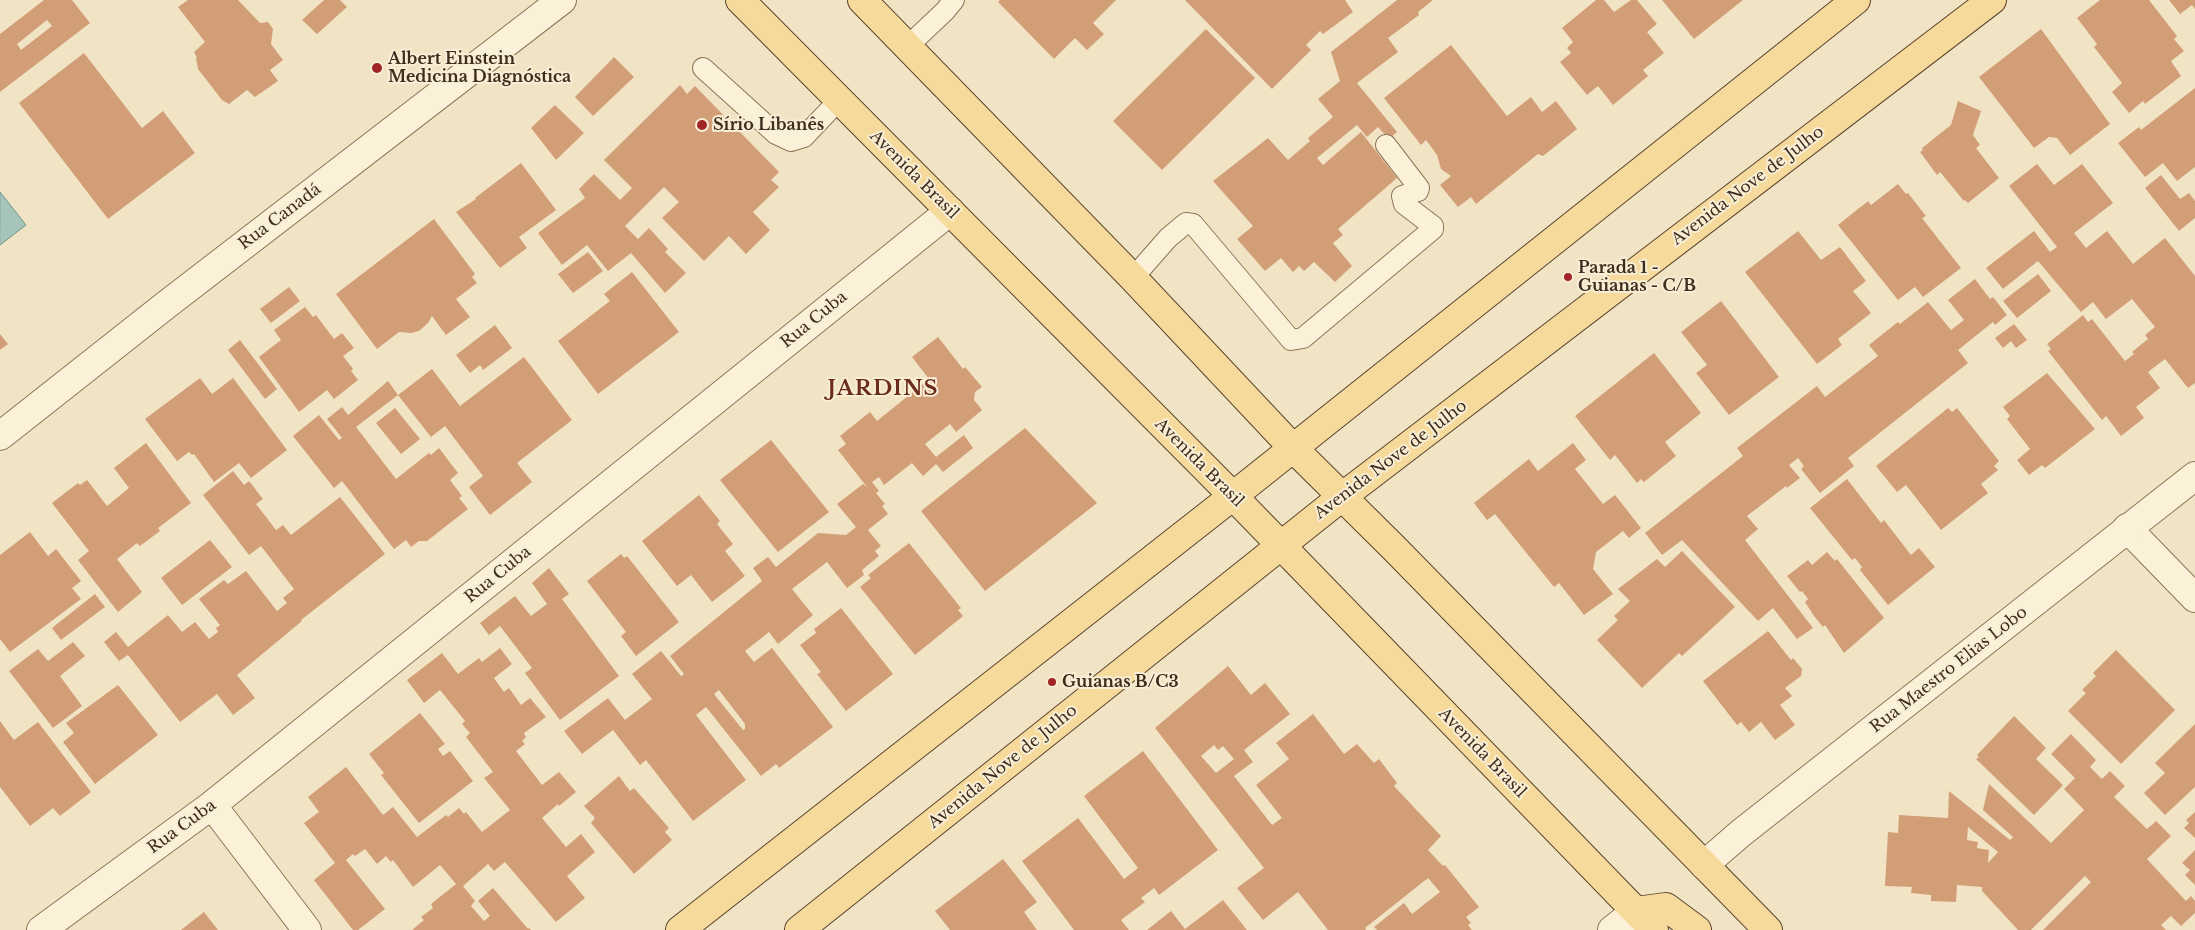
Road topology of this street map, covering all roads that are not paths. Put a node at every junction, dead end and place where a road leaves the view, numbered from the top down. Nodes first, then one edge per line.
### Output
1 (562, 0) edge
2 (740, 0) edge
3 (862, 0) edge
4 (954, 0) edge
5 (1856, 0) edge
6 (1992, 0) edge
7 (907, 47) junction
8 (703, 68) dead end
9 (839, 100) junction
10 (1386, 145) dead end
11 (950, 211) junction
12 (1133, 278) junction
13 (0, 436) edge
14 (1293, 448) junction
15 (2195, 476) edge
16 (1232, 496) junction
17 (1342, 496) junction
18 (2128, 528) junction
19 (1280, 545) junction
20 (2195, 598) edge
21 (212, 805) junction
22 (1704, 865) junction
23 (1645, 921) edge
24 (41, 930) edge
25 (307, 930) edge
26 (680, 930) edge
27 (799, 930) edge
28 (1612, 930) edge
29 (1697, 930) edge
30 (1768, 930) edge

1 - 13 street, Rua Canadá
2 - 9 main road, Avenida Brasil
3 - 7 main road
4 - 7 lane
5 - 14 main road
6 - 17 main road, Avenida Nove de Julho
7 - 12 main road
8 - 9 lane
9 - 11 main road, Avenida Brasil
10 - 12 lane
11 - 16 main road, Avenida Brasil
11 - 21 street, Rua Cuba
12 - 14 main road
14 - 16 main road
14 - 17 main road
15 - 18 street, Rua Maestro Elias Lobo
16 - 19 main road, Avenida Brasil
16 - 26 main road
17 - 19 main road, Avenida Nove de Julho
17 - 22 main road
18 - 20 street
18 - 22 street, Rua Maestro Elias Lobo
19 - 23 main road, Avenida Brasil
19 - 27 main road, Avenida Nove de Julho
21 - 24 street, Rua Cuba
21 - 25 street
22 - 30 main road
23 - 28 street
23 - 29 main road

